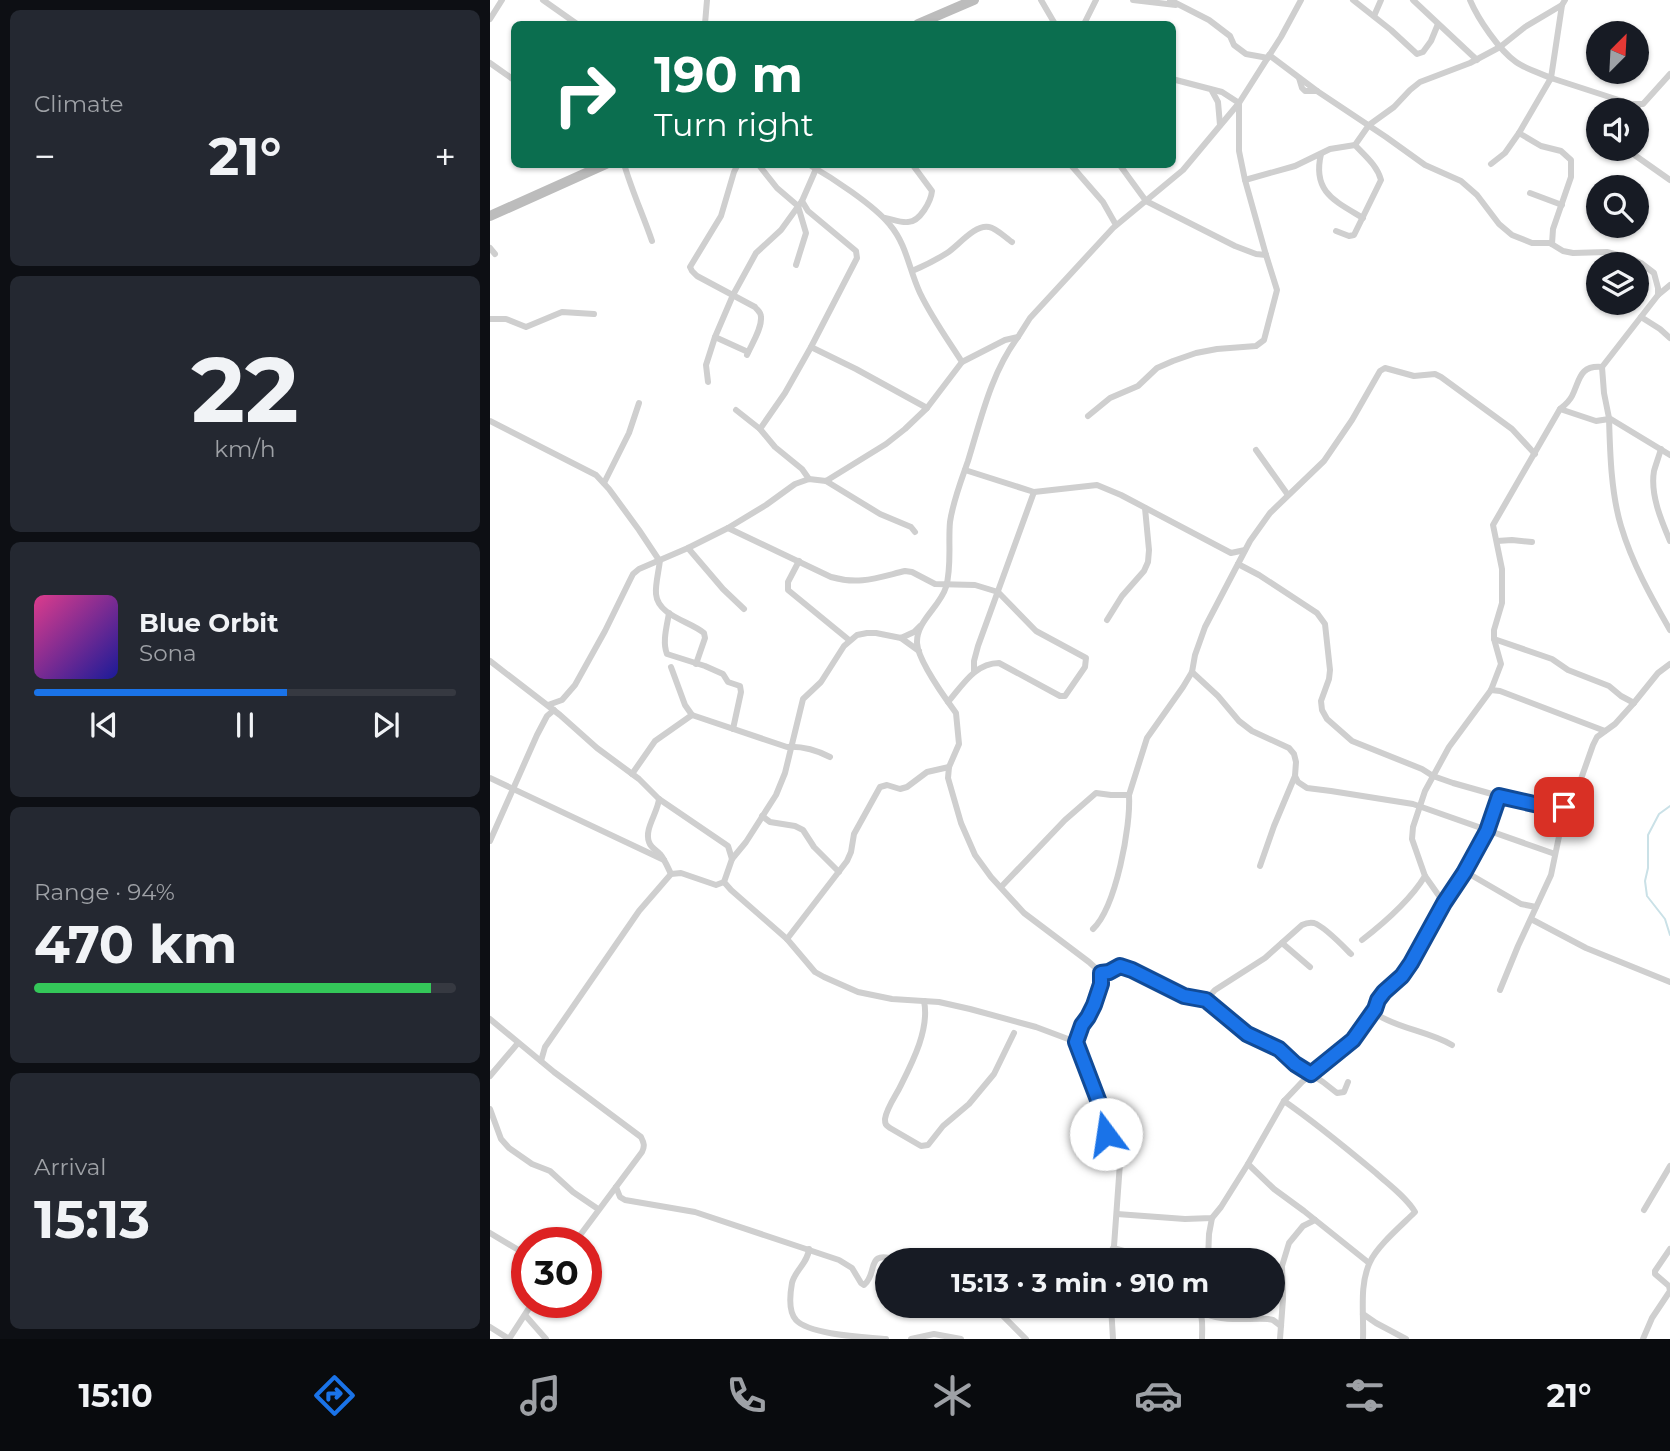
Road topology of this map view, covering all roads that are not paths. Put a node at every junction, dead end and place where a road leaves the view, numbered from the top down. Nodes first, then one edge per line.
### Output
1 (502, 0) edge
2 (543, 0) edge
3 (706, 0) edge
4 (974, 0) edge
5 (1041, 0) edge
6 (1096, 0) edge
7 (1133, 0) edge
8 (1170, 0) edge
9 (1301, 0) edge
10 (1353, 0) edge
11 (1381, 0) edge
12 (1413, 0) edge
13 (1470, 0) edge
14 (1564, 3) edge
15 (1178, 5) junction
16 (1374, 16) junction
17 (490, 19) edge
18 (574, 21) edge
19 (705, 21) edge
20 (925, 21) edge
21 (1053, 21) edge
22 (1086, 21) edge
23 (1438, 24) junction
24 (1500, 47) junction
25 (1268, 57) junction
26 (1477, 60) junction
27 (490, 63) edge
28 (1670, 74) edge
29 (511, 78) edge
30 (1551, 78) junction
31 (1176, 80) edge
32 (1211, 89) junction
33 (1239, 103) junction
34 (1220, 125) junction
35 (1369, 125) junction
36 (1519, 133) junction
37 (1355, 145) junction
38 (1321, 154) junction
39 (1643, 161) edge
40 (1491, 164) dead end
41 (597, 168) edge
42 (625, 168) edge
43 (736, 168) edge
44 (761, 168) edge
45 (915, 168) edge
46 (1073, 168) edge
47 (1122, 168) edge
48 (816, 169) joint
49 (1245, 180) junction
50 (1670, 180) edge
51 (1530, 193) dead end
52 (1146, 201) junction
53 (800, 204) junction
54 (1562, 205) junction
55 (490, 216) edge
56 (884, 218) junction
57 (1363, 218) junction
58 (1116, 225) junction
59 (1336, 231) dead end
60 (652, 241) dead end
61 (1012, 242) dead end
62 (1552, 244) junction
63 (1266, 255) junction
64 (796, 265) dead end
65 (912, 271) junction
66 (1670, 285) edge
67 (733, 295) junction
68 (1658, 295) junction
69 (594, 314) dead end
70 (1641, 317) junction
71 (490, 319) edge
72 (715, 337) junction
73 (1018, 337) junction
74 (1670, 338) edge
75 (811, 347) junction
76 (962, 362) junction
77 (1602, 367) junction
78 (708, 382) dead end
79 (639, 403) dead end
80 (927, 408) junction
81 (1560, 409) junction
82 (736, 410) dead end
83 (1088, 416) dead end
84 (1609, 418) junction
85 (490, 421) edge
86 (760, 429) junction
87 (1661, 449) junction
88 (1256, 450) dead end
89 (1535, 454) junction
90 (1670, 455) edge
91 (965, 470) junction
92 (809, 479) junction
93 (826, 481) junction
94 (604, 483) junction
95 (1034, 492) junction
96 (1288, 495) junction
97 (1145, 508) junction
98 (729, 528) junction
99 (915, 532) dead end
100 (1497, 541) junction
101 (1670, 541) edge
102 (1532, 542) dead end
103 (688, 548) junction
104 (1245, 550) junction
105 (1231, 553) junction
106 (659, 560) junction
107 (799, 561) junction
108 (1238, 564) junction
109 (947, 583) junction
110 (998, 592) junction
111 (744, 609) dead end
112 (669, 613) junction
113 (1107, 620) dead end
114 (921, 625) junction
115 (1670, 630) edge
116 (901, 638) junction
117 (1494, 639) junction
118 (849, 640) junction
119 (919, 651) junction
120 (490, 661) edge
121 (696, 664) junction
122 (1670, 664) edge
123 (671, 667) dead end
124 (1192, 671) junction
125 (974, 672) junction
126 (1491, 690) junction
127 (562, 700) junction
128 (948, 702) junction
129 (1634, 703) junction
130 (548, 705) junction
131 (557, 712) junction
132 (692, 715) junction
133 (733, 729) junction
134 (1605, 731) junction
135 (792, 747) junction
136 (830, 757) dead end
137 (949, 767) junction
138 (632, 774) junction
139 (1295, 776) junction
140 (1433, 776) junction
141 (490, 778) edge
142 (513, 789) junction
143 (1288, 789) junction
144 (1307, 789) junction
145 (1129, 795) junction
146 (1499, 796) junction
147 (659, 799) junction
148 (1570, 805) junction
149 (1420, 807) junction
150 (762, 816) junction
151 (1487, 831) junction
152 (490, 841) edge
153 (1555, 855) junction
154 (732, 859) junction
155 (664, 860) junction
156 (1260, 866) dead end
157 (839, 872) junction
158 (1464, 873) junction
159 (671, 874) junction
160 (1425, 876) junction
161 (724, 882) junction
162 (1001, 887) junction
163 (1444, 903) junction
164 (1536, 907) junction
165 (1531, 919) junction
166 (1093, 929) dead end
167 (787, 939) junction
168 (1362, 940) dead end
169 (1282, 943) junction
170 (1351, 954) dead end
171 (1310, 967) dead end
172 (1101, 973) junction
173 (1670, 982) edge
174 (1500, 990) dead end
175 (1206, 1000) junction
176 (924, 1002) junction
177 (1375, 1009) junction
178 (490, 1018) edge
179 (1014, 1033) dead end
180 (1076, 1042) junction
181 (518, 1043) junction
182 (1452, 1045) dead end
183 (541, 1061) junction
184 (1311, 1074) junction
185 (490, 1076) edge
186 (1348, 1082) dead end
187 (1284, 1101) junction
188 (490, 1109) edge
189 (1248, 1164) junction
190 (1670, 1166) edge
191 (616, 1187) junction
192 (598, 1209) junction
193 (1644, 1210) dead end
194 (1117, 1214) junction
195 (1212, 1218) junction
196 (1315, 1220) junction
197 (585, 1227) edge
198 (490, 1233) edge
199 (511, 1245) edge
200 (1114, 1248) edge
201 (1208, 1248) edge
202 (809, 1249) junction
203 (1670, 1250) edge
204 (875, 1260) edge
205 (1369, 1263) junction
206 (1363, 1314) junction
207 (524, 1318) edge
208 (528, 1318) edge
209 (1005, 1318) edge
210 (1112, 1318) edge
211 (1202, 1318) edge
212 (1222, 1318) edge
213 (1281, 1326) junction
214 (490, 1327) edge
215 (509, 1339) edge
216 (546, 1339) edge
217 (886, 1339) edge
218 (911, 1339) edge
219 (961, 1339) edge
220 (1026, 1339) edge
221 (1113, 1339) edge
222 (1202, 1339) edge
223 (1280, 1339) edge
224 (1363, 1339) edge
225 (1406, 1339) edge
226 (1643, 1339) edge

1 - 17 street
2 - 18 street
3 - 19 street
4 - 20 main road
5 - 21 street
6 - 22 street
7 - 15 street
8 - 15 street
9 - 25 street
10 - 16 street
11 - 16 street
12 - 23 street
13 - 24 street
14 - 24 street
14 - 30 street
15 - 25 street
16 - 23 street
23 - 26 street
24 - 26 street
24 - 30 street
25 - 33 street
25 - 35 street
26 - 35 street
27 - 29 street
28 - 30 street
30 - 36 street
31 - 32 street
32 - 33 street
32 - 34 street
33 - 34 street
33 - 49 street
34 - 52 street
35 - 37 street
35 - 62 street
36 - 40 street
36 - 54 street
37 - 38 street
37 - 57 street
38 - 49 street
38 - 57 street
39 - 50 street
41 - 55 main road
42 - 60 street
43 - 67 street
44 - 53 street
45 - 56 street
46 - 58 street
47 - 52 street
48 - 53 street
48 - 56 street
49 - 63 street
51 - 54 street
52 - 58 street
52 - 63 street
53 - 64 street
53 - 67 street
53 - 75 street
54 - 62 street
56 - 65 street
57 - 59 street
58 - 73 street
61 - 65 street
62 - 68 street
63 - 83 street
65 - 76 street
66 - 68 street
67 - 72 street
67 - 72 street
68 - 70 street
69 - 71 street
70 - 74 street
70 - 77 street
72 - 78 street
73 - 76 street
73 - 91 street
75 - 80 street
75 - 86 street
76 - 80 street
77 - 81 street
77 - 84 street
79 - 94 street
80 - 93 street
81 - 84 street
81 - 89 street
82 - 86 street
84 - 87 street
84 - 115 street
85 - 94 street
86 - 92 street
87 - 90 street
87 - 101 street
88 - 96 street
89 - 96 street
89 - 100 street
91 - 95 street
91 - 109 street
92 - 93 street
92 - 98 street
93 - 99 street
94 - 106 street
95 - 97 street
95 - 110 street
96 - 104 street
97 - 105 street
97 - 113 street
98 - 103 street
98 - 107 street
100 - 102 street
100 - 117 street
103 - 106 street
103 - 111 street
104 - 105 street
104 - 108 street
105 - 108 street
106 - 112 street
106 - 127 street
107 - 109 street
107 - 118 street
108 - 124 street
108 - 140 street
109 - 110 street
109 - 114 street
110 - 125 street
110 - 125 street
112 - 121 street
112 - 121 street
114 - 116 street
114 - 119 street
116 - 118 street
116 - 119 street
117 - 126 street
117 - 129 street
118 - 135 street
119 - 128 street
120 - 130 street
121 - 133 street
122 - 129 street
123 - 132 street
124 - 139 street
124 - 145 street
125 - 128 street
126 - 134 street
126 - 140 street
127 - 130 street
127 - 131 street
128 - 137 street
129 - 134 street
130 - 131 street
131 - 138 street
131 - 142 street
132 - 133 street
132 - 138 street
133 - 135 street
134 - 148 street
135 - 136 street
135 - 150 street
137 - 157 street
137 - 162 street
138 - 147 street
139 - 143 street
139 - 144 street
140 - 146 street
140 - 149 street
141 - 142 street
142 - 152 street
142 - 155 street
143 - 144 street
143 - 156 street
144 - 149 street
145 - 162 street
145 - 166 street
146 - 148 street
146 - 151 street
147 - 154 street
147 - 155 street
148 - 153 street
149 - 151 street
149 - 160 street
150 - 154 street
150 - 157 street
151 - 153 street
151 - 158 street
153 - 164 street
154 - 161 street
155 - 159 street
157 - 167 street
158 - 163 street
158 - 164 street
159 - 161 street
159 - 183 street
160 - 163 street
160 - 168 street
161 - 167 street
162 - 172 street
163 - 177 street
164 - 165 street
165 - 173 street
165 - 174 street
167 - 176 street
169 - 170 street
169 - 171 street
169 - 175 street
172 - 175 street
172 - 180 street
175 - 184 street
176 - 179 street
176 - 180 street
177 - 182 street
177 - 184 street
178 - 181 street
180 - 194 street
181 - 183 street
181 - 185 street
183 - 191 street
184 - 186 street
184 - 187 street
187 - 189 street
187 - 205 street
188 - 192 street
189 - 195 street
189 - 196 street
190 - 193 street
191 - 192 street
191 - 202 street
192 - 197 street
194 - 195 street
194 - 200 street
195 - 201 street
196 - 205 street
196 - 213 street
198 - 199 street
202 - 204 street
202 - 217 street
203 - 226 street
205 - 206 street
206 - 224 street
206 - 225 street
207 - 215 street
208 - 216 street
209 - 220 street
210 - 221 street
211 - 222 street
212 - 213 street
213 - 223 street
214 - 215 street
218 - 219 street

